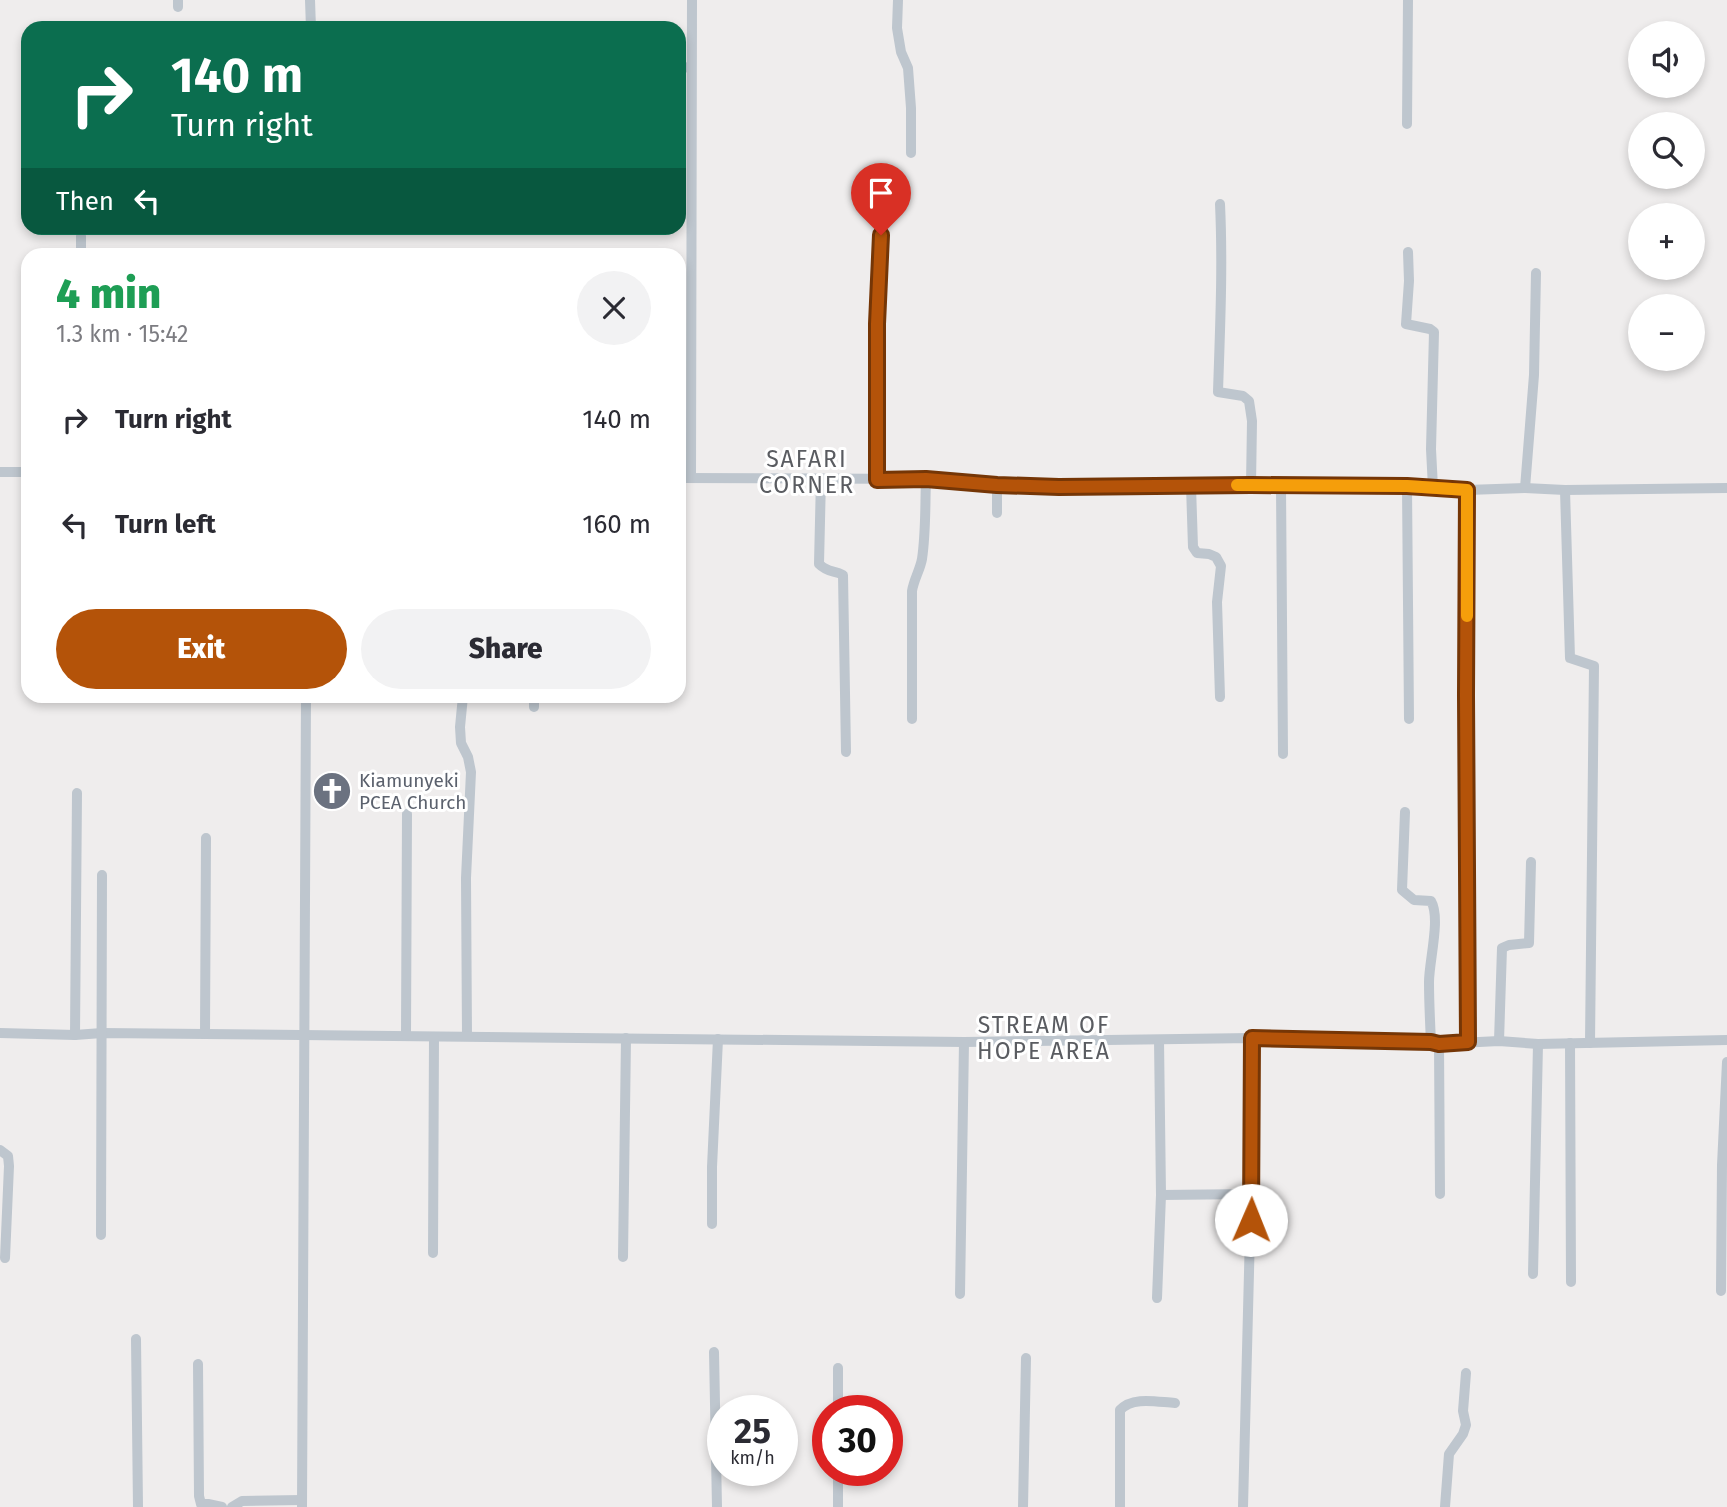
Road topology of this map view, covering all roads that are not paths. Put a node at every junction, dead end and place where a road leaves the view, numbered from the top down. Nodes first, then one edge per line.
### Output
1 (310, 0) edge
2 (692, 0) edge
3 (898, 0) edge
4 (1408, 0) edge
5 (311, 21) edge
6 (686, 67) edge
7 (691, 67) junction
8 (1407, 124) dead end
9 (911, 153) dead end
10 (1220, 204) dead end
11 (881, 235) dead end
12 (81, 236) dead end
13 (81, 248) edge
14 (1408, 252) dead end
15 (1535, 273) dead end
16 (0, 472) edge
17 (21, 472) edge
18 (686, 478) edge
19 (691, 478) junction
20 (821, 478) junction
21 (926, 479) junction
22 (877, 480) junction
23 (997, 485) junction
24 (1251, 485) junction
25 (1191, 486) junction
26 (1280, 486) junction
27 (1407, 486) junction
28 (1433, 488) junction
29 (1525, 488) junction
30 (1727, 488) edge
31 (1467, 490) junction
32 (1565, 490) junction
33 (997, 513) dead end
34 (1220, 697) dead end
35 (306, 703) edge
36 (462, 703) edge
37 (912, 719) dead end
38 (1409, 719) dead end
39 (846, 752) dead end
40 (1283, 754) dead end
41 (77, 793) dead end
42 (1405, 812) dead end
43 (407, 814) dead end
44 (206, 838) dead end
45 (1531, 862) dead end
46 (102, 875) dead end
47 (0, 1033) edge
48 (102, 1033) junction
49 (205, 1034) junction
50 (304, 1034) junction
51 (75, 1035) junction
52 (406, 1035) junction
53 (467, 1036) junction
54 (434, 1037) junction
55 (626, 1038) junction
56 (1252, 1038) junction
57 (718, 1039) junction
58 (1159, 1040) junction
59 (1727, 1040) edge
60 (1499, 1041) junction
61 (964, 1042) junction
62 (1468, 1042) junction
63 (1435, 1043) junction
64 (1590, 1043) junction
65 (1538, 1044) junction
66 (1570, 1044) junction
67 (1727, 1062) edge
68 (0, 1150) edge
69 (1251, 1194) junction
70 (1440, 1194) dead end
71 (1161, 1195) junction
72 (712, 1224) dead end
73 (101, 1234) dead end
74 (433, 1254) dead end
75 (623, 1257) dead end
76 (5, 1258) dead end
77 (1533, 1274) dead end
78 (1571, 1282) dead end
79 (1721, 1291) dead end
80 (960, 1294) dead end
81 (1157, 1297) dead end
82 (135, 1339) dead end
83 (714, 1352) dead end
84 (1026, 1358) dead end
85 (198, 1364) dead end
86 (838, 1368) dead end
87 (1466, 1373) dead end
88 (838, 1395) edge
89 (1175, 1403) dead end
90 (838, 1486) edge
91 (302, 1504) edge
92 (138, 1507) edge
93 (222, 1507) edge
94 (232, 1507) edge
95 (717, 1507) edge
96 (838, 1507) edge
97 (1023, 1507) edge
98 (1119, 1507) edge
99 (1243, 1507) edge
100 (1445, 1507) edge

1 - 5 street
2 - 7 street
3 - 9 street
4 - 8 street
6 - 7 street
7 - 19 street
10 - 24 street
11 - 22 street
12 - 13 street
14 - 28 street
15 - 29 street
16 - 17 street
18 - 19 street
19 - 20 street
20 - 22 street
20 - 39 street
21 - 22 street
21 - 23 street
21 - 37 street
23 - 25 street
23 - 33 street
24 - 25 street
24 - 26 street
25 - 34 street
26 - 27 street
26 - 40 street
27 - 28 street
27 - 38 street
28 - 31 street
29 - 31 street
29 - 32 street
30 - 32 street
31 - 62 street
32 - 64 street
35 - 50 street
36 - 53 street
41 - 51 street
42 - 63 street
43 - 52 street
44 - 49 street
45 - 60 street
46 - 48 street
47 - 51 street
48 - 49 street
48 - 51 street
48 - 73 street
49 - 50 street
50 - 52 street
50 - 91 street
52 - 54 street
53 - 54 street
53 - 55 street
54 - 74 street
55 - 57 street
55 - 75 street
56 - 58 street
56 - 63 street
56 - 69 street
57 - 61 street
57 - 72 street
58 - 61 street
58 - 71 street
59 - 64 street
60 - 62 street
60 - 65 street
61 - 80 street
62 - 63 street
63 - 70 street
64 - 66 street
65 - 66 street
65 - 77 street
66 - 78 street
67 - 79 street
68 - 76 street
69 - 71 street
69 - 99 street
71 - 81 street
82 - 92 street
83 - 95 street
84 - 97 street
85 - 93 street
86 - 88 street
87 - 100 street
89 - 98 street
90 - 96 street
91 - 94 street

